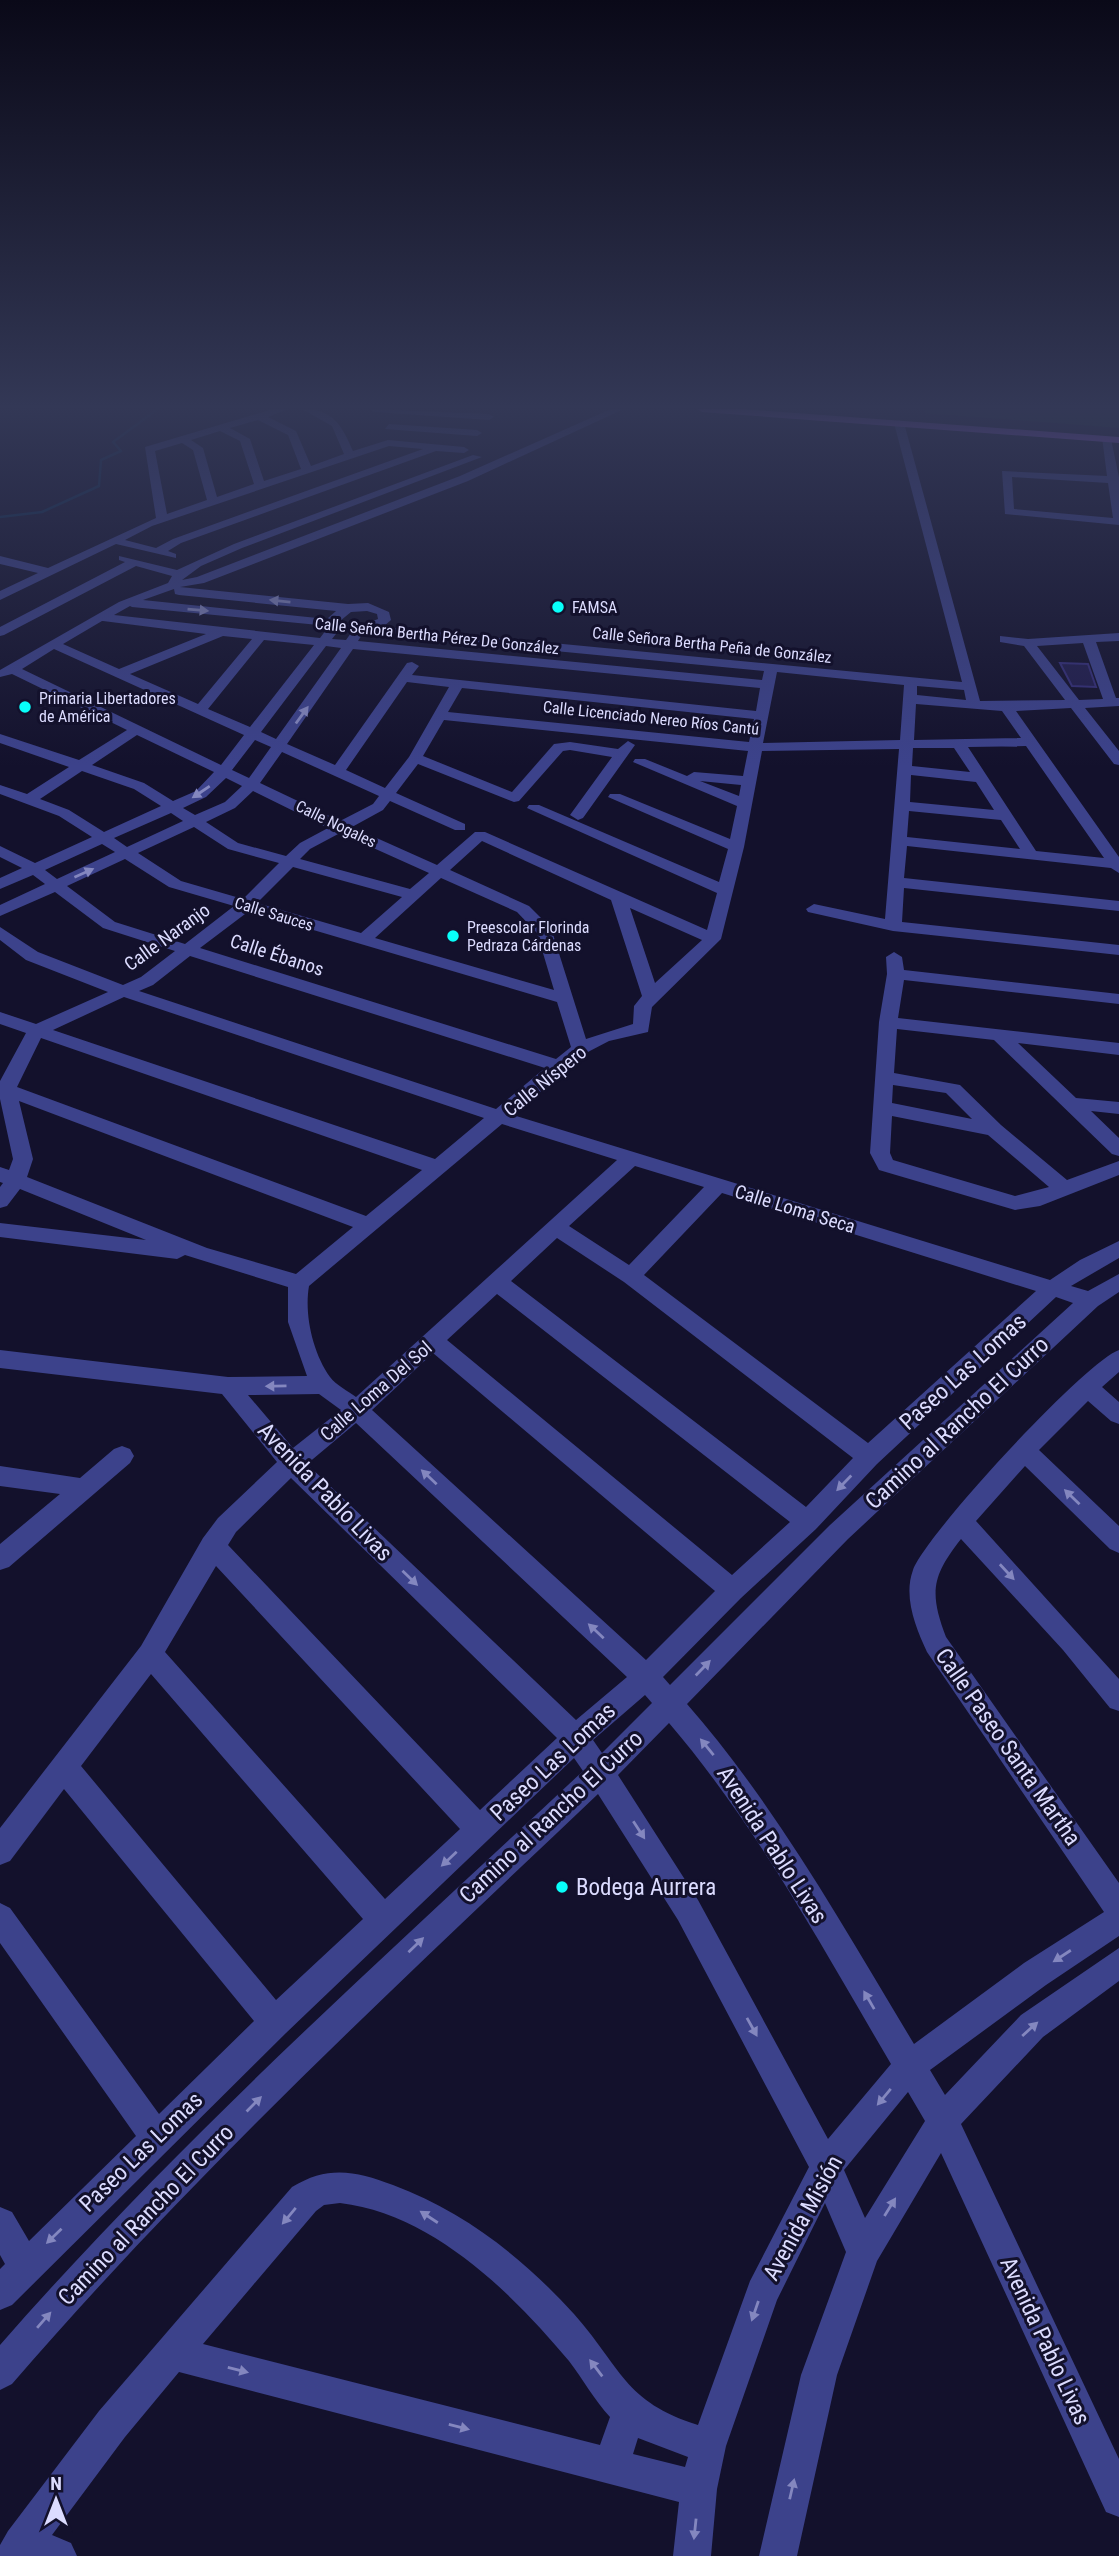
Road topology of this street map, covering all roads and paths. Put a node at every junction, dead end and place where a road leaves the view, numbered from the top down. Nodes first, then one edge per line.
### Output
1 (141, 528) edge
2 (212, 528) edge
3 (286, 528) edge
4 (337, 528) edge
5 (929, 528) edge
6 (114, 540) junction
7 (94, 550) junction
8 (158, 552) junction
9 (0, 559) edge
10 (136, 561) junction
11 (197, 563) junction
12 (48, 572) junction
13 (177, 578) junction
14 (160, 589) junction
15 (2, 594) edge
16 (130, 603) junction
17 (348, 608) junction
18 (103, 617) junction
19 (335, 624) junction
20 (381, 624) junction
21 (363, 629) junction
22 (0, 632) edge
23 (221, 632) junction
24 (432, 635) junction
25 (261, 636) junction
26 (1119, 637) edge
27 (1005, 639) dead end
28 (323, 641) junction
29 (1089, 642) junction
30 (1028, 643) junction
31 (53, 644) junction
32 (352, 645) junction
33 (422, 651) junction
34 (674, 666) dead end
35 (771, 668) junction
36 (6, 672) edge
37 (117, 674) junction
38 (862, 674) junction
39 (663, 677) junction
40 (404, 678) junction
41 (911, 681) junction
42 (969, 684) junction
43 (457, 685) junction
44 (767, 685) junction
45 (910, 699) junction
46 (1115, 702) edge
47 (1076, 705) junction
48 (975, 706) junction
49 (1006, 707) junction
50 (201, 709) junction
51 (440, 715) junction
52 (619, 716) junction
53 (761, 716) junction
54 (137, 730) junction
55 (251, 733) junction
56 (636, 734) junction
57 (0, 738) edge
58 (1027, 741) junction
59 (957, 742) junction
60 (907, 743) junction
61 (280, 746) junction
62 (755, 747) junction
63 (622, 754) junction
64 (415, 758) junction
65 (1119, 761) edge
66 (640, 762) dead end
67 (81, 765) junction
68 (905, 770) junction
69 (224, 771) junction
70 (338, 771) junction
71 (671, 774) junction
72 (982, 778) junction
73 (750, 781) junction
74 (252, 784) junction
75 (0, 789) edge
76 (390, 795) junction
77 (615, 797) dead end
78 (30, 799) junction
79 (745, 804) junction
80 (902, 806) junction
81 (172, 808) junction
82 (534, 808) dead end
83 (578, 815) dead end
84 (1006, 816) junction
85 (196, 823) junction
86 (337, 826) junction
87 (460, 827) dead end
88 (104, 838) junction
89 (900, 841) junction
90 (736, 847) junction
91 (0, 851) edge
92 (126, 854) junction
93 (1032, 856) junction
94 (287, 862) junction
95 (1118, 866) edge
96 (33, 868) junction
97 (437, 870) junction
98 (897, 882) junction
99 (0, 884) edge
100 (54, 887) junction
101 (726, 891) junction
102 (413, 895) junction
103 (618, 895) junction
104 (246, 905) junction
105 (1119, 906) edge
106 (814, 909) dead end
107 (0, 911) edge
108 (893, 926) junction
109 (0, 932) edge
110 (713, 939) junction
111 (363, 940) junction
112 (189, 949) junction
113 (1119, 950) edge
114 (124, 992) junction
115 (651, 996) junction
116 (565, 999) junction
117 (1119, 999) edge
118 (0, 1018) edge
119 (888, 1022) junction
120 (37, 1031) junction
121 (999, 1035) junction
122 (580, 1049) junction
123 (1119, 1049) edge
124 (558, 1066) junction
125 (886, 1078) junction
126 (4, 1088) edge
127 (1068, 1103) junction
128 (884, 1108) junction
129 (1119, 1108) edge
130 (500, 1117) junction
131 (994, 1130) junction
132 (1119, 1149) edge
133 (631, 1158) junction
134 (1119, 1167) edge
135 (439, 1168) junction
136 (8, 1177) edge
137 (718, 1185) junction
138 (1062, 1187) junction
139 (0, 1201) edge
140 (369, 1225) junction
141 (558, 1229) junction
142 (0, 1230) edge
143 (1119, 1249) edge
144 (200, 1253) junction
145 (631, 1276) junction
146 (497, 1282) junction
147 (1119, 1282) edge
148 (299, 1283) junction
149 (1052, 1289) junction
150 (1090, 1300) junction
151 (434, 1341) junction
152 (0, 1359) edge
153 (1119, 1359) edge
154 (323, 1385) junction
155 (228, 1387) junction
156 (1087, 1387) junction
157 (357, 1410) junction
158 (1119, 1415) edge
159 (1026, 1452) junction
160 (122, 1456) dead end
161 (869, 1457) junction
162 (291, 1463) junction
163 (0, 1476) edge
164 (83, 1488) junction
165 (807, 1522) junction
166 (961, 1522) junction
167 (1119, 1542) edge
168 (212, 1545) junction
169 (0, 1559) edge
170 (732, 1590) junction
171 (150, 1654) junction
172 (646, 1677) junction
173 (1119, 1699) edge
174 (670, 1703) junction
175 (576, 1738) junction
176 (64, 1767) junction
177 (601, 1773) junction
178 (480, 1830) junction
179 (0, 1851) edge
180 (1119, 1908) edge
181 (0, 1918) edge
182 (1119, 1919) edge
183 (384, 1920) junction
184 (1119, 1963) edge
185 (275, 2022) junction
186 (909, 2067) junction
187 (943, 2121) junction
188 (156, 2137) junction
189 (826, 2167) junction
190 (0, 2224) edge
191 (863, 2252) junction
192 (25, 2265) junction
193 (0, 2293) edge
194 (172, 2353) junction
195 (0, 2372) edge
196 (629, 2412) junction
197 (708, 2446) junction
198 (611, 2466) junction
199 (699, 2489) junction
200 (1119, 2499) edge
201 (18, 2550) edge
202 (58, 2556) edge
203 (692, 2556) edge
204 (778, 2556) edge

1 - 6 street
2 - 8 street
3 - 11 street
4 - 13 street
5 - 42 street
6 - 7 street
6 - 8 street
7 - 10 street
7 - 12 street
8 - 11 street
9 - 12 street
10 - 13 street
10 - 22 street
11 - 13 street
12 - 15 street
13 - 14 street
14 - 16 street
17 -> 14 street
16 - 18 street
16 -> 19 street
17 - 19 street
17 - 20 street
18 - 23 street, Calle Señora Bertha Pérez De González
18 - 31 street
19 - 21 street, Calle Señora Bertha Peña de González
19 - 28 street
20 - 21 street
20 - 38 street, Calle Señora Bertha Peña de González
21 - 24 street, Calle Señora Bertha Peña de González
21 - 32 street
23 - 25 street, Calle Señora Bertha Pérez De González
23 - 37 street
24 - 33 street
24 - 35 street, Calle Señora Bertha Peña de González
25 - 28 street, Calle Señora Bertha Pérez De González
25 - 50 street
26 - 29 street
27 - 30 street
28 - 32 street, Calle Señora Bertha Pérez De González
28 - 55 street
29 - 30 street
29 - 46 street
30 - 47 street
31 - 36 street
31 - 37 street
32 - 33 street, Calle Señora Bertha Pérez De González
61 -> 32 street
33 - 39 street, Calle Señora Bertha Pérez De González
33 - 40 street
34 - 39 street
35 - 38 street, Calle Señora Bertha Peña de González
35 - 44 street
36 - 54 street, Calle Nogales
37 - 50 street
38 - 41 street, Calle Señora Bertha Peña de González
38 - 42 street, Calle Señora Bertha Peña de González
39 - 44 street, Calle Señora Bertha Pérez De González
39 - 52 street
40 - 43 street
40 - 70 street
41 - 42 street, Calle Señora Bertha Peña de González
41 - 45 street
42 - 48 street
43 - 51 street, Calle Naranjo
43 - 52 street
44 - 53 street
45 - 48 street
45 - 60 street
46 - 47 street
47 - 49 street
47 - 65 street
48 - 49 street
49 - 58 street
50 - 55 street
51 - 52 street, Calle Licenciado Nereo Ríos Cantú
51 - 64 street, Calle Naranjo
52 - 53 street
52 - 56 street, Calle Licenciado Nereo Ríos Cantú
53 - 62 street
54 - 67 street
54 - 69 street, Calle Nogales
55 - 61 street
55 - 69 street
56 - 62 street, Calle Licenciado Nereo Ríos Cantú
56 - 63 street
57 - 67 street
58 - 59 street, Calle Licenciado Nereo Ríos Cantú
58 - 95 street
59 - 60 street, Calle Licenciado Nereo Ríos Cantú
59 - 72 street
60 - 62 street, Calle Licenciado Nereo Ríos Cantú
60 - 68 street
61 - 70 street
61 - 74 street
62 - 73 street
63 - 64 street
63 - 83 street
64 - 76 street, Calle Naranjo
66 - 71 street
67 - 78 street
67 - 81 street
68 - 72 street
68 - 80 street
69 - 74 street, Calle Nogales
69 -> 81 street
70 - 76 street
71 - 73 street
71 - 79 street
72 - 84 street
73 - 79 street
74 - 85 street
74 - 86 street, Calle Nogales
75 - 78 street, Calle Sauces
76 - 86 street, Calle Naranjo
76 - 87 street
77 - 90 street
78 - 88 street, Calle Sauces
79 - 90 street
80 - 84 street
80 - 89 street
81 - 85 street
81 - 88 street
82 - 101 street
84 - 93 street
85 - 92 street
85 - 94 street
86 - 94 street, Calle Naranjo
86 - 97 street, Calle Nogales
88 - 92 street, Calle Sauces
88 - 96 street
89 - 93 street
89 - 98 street
90 - 101 street
91 - 96 street, Calle Ébanos
100 -> 92 street
92 - 104 street, Calle Sauces
93 - 95 street
94 - 102 street
94 - 104 street, Calle Naranjo
96 - 99 street
96 - 100 street, Calle Ébanos
97 - 102 street
97 - 103 street
97 - 116 street, Calle Nogales
98 - 105 street
98 - 108 street
100 - 107 street
100 - 112 street, Calle Ébanos
101 - 110 street
102 - 111 street
103 - 110 street
103 - 115 street
104 - 111 street, Calle Sauces
104 - 112 street, Calle Naranjo
106 - 108 street
108 - 113 street
109 - 114 street, Calle Loma Seca
110 - 115 street
111 - 116 street, Calle Sauces
112 - 114 street, Calle Naranjo
112 - 124 street, Calle Ébanos
114 - 120 street, Calle Naranjo
114 - 130 street, Calle Loma Seca
115 - 122 street, Calle Níspero
116 - 122 street, Calle Nogales
117 - 119 street
118 - 120 street
119 - 121 street
119 - 125 street
120 - 126 street
120 - 135 street
121 - 123 street
121 - 127 street
122 - 124 street, Calle Níspero
124 - 130 street, Calle Níspero
125 - 128 street
125 - 131 street
126 - 136 street
126 - 140 street
127 - 129 street
127 - 132 street
128 - 131 street
128 - 138 street
130 - 133 street, Calle Loma Seca
130 - 135 street, Calle Níspero
131 - 138 street
133 - 137 street, Calle Loma Seca
133 - 141 street, Calle Loma Del Sol
134 - 138 street
135 - 140 street, Calle Níspero
136 - 139 street
136 - 144 street
137 - 145 street
137 - 149 street, Calle Loma Seca
140 - 148 street, Calle Níspero
141 - 145 street
141 - 146 street, Calle Loma Del Sol
142 - 144 street
143 - 149 street, Paseo Las Lomas
144 - 148 street
145 - 161 street
146 - 151 street, Calle Loma Del Sol
146 - 165 street
147 - 150 street, Camino al Rancho El Curro
148 - 154 street
149 - 150 street, Calle Loma Seca
149 - 161 street, Paseo Las Lomas
174 -> 150 street, Camino al Rancho El Curro
151 - 157 street, Calle Loma Del Sol
151 - 170 street
152 - 155 street
153 - 156 street, Calle Paseo Santa Martha
154 -> 155 street
154 - 157 street, Avenida Pablo Livas
155 - 162 street, Avenida Pablo Livas
156 - 158 street
156 - 159 street, Calle Paseo Santa Martha
157 - 162 street, Calle Loma Del Sol
172 -> 157 street, Avenida Pablo Livas
159 - 166 street, Calle Paseo Santa Martha
167 -> 159 street
160 - 164 street
161 -> 165 street, Paseo Las Lomas
162 - 168 street, Calle Loma Del Sol
162 -> 175 street, Avenida Pablo Livas
163 - 164 street
164 - 169 street
165 - 170 street, Paseo Las Lomas
166 -> 173 street
166 - 180 street, Calle Paseo Santa Martha
168 - 171 street, Calle Loma Del Sol
168 - 178 street
170 - 172 street, Paseo Las Lomas
171 - 176 street, Calle Loma Del Sol
171 - 183 street
172 - 174 street, Avenida Pablo Livas
172 - 175 street, Paseo Las Lomas
174 - 177 street, Camino al Rancho El Curro
186 -> 174 street, Avenida Pablo Livas
175 - 177 street, Avenida Pablo Livas
175 - 178 street, Paseo Las Lomas
176 - 179 street, Calle Loma Del Sol
176 - 185 street
177 -> 189 street, Avenida Pablo Livas
195 -> 177 street, Camino al Rancho El Curro
178 -> 183 street, Paseo Las Lomas
181 - 188 street
182 -> 186 street, Avenida Misión
183 - 185 street, Paseo Las Lomas
187 -> 184 street
185 - 188 street, Paseo Las Lomas
186 - 187 street, Avenida Pablo Livas
186 -> 189 street, Avenida Misión
191 -> 187 street
187 - 200 street, Avenida Pablo Livas
188 -> 192 street, Paseo Las Lomas
189 - 191 street, Avenida Pablo Livas
189 -> 197 street, Avenida Misión
190 - 192 street
204 -> 191 street
192 - 193 street, Paseo Las Lomas
196 -> 194 street
194 -> 198 street
194 - 201 street
196 - 197 street
196 - 198 street
197 - 199 street, Avenida Misión
198 - 199 street
199 -> 203 street, Avenida Misión
201 - 202 street

